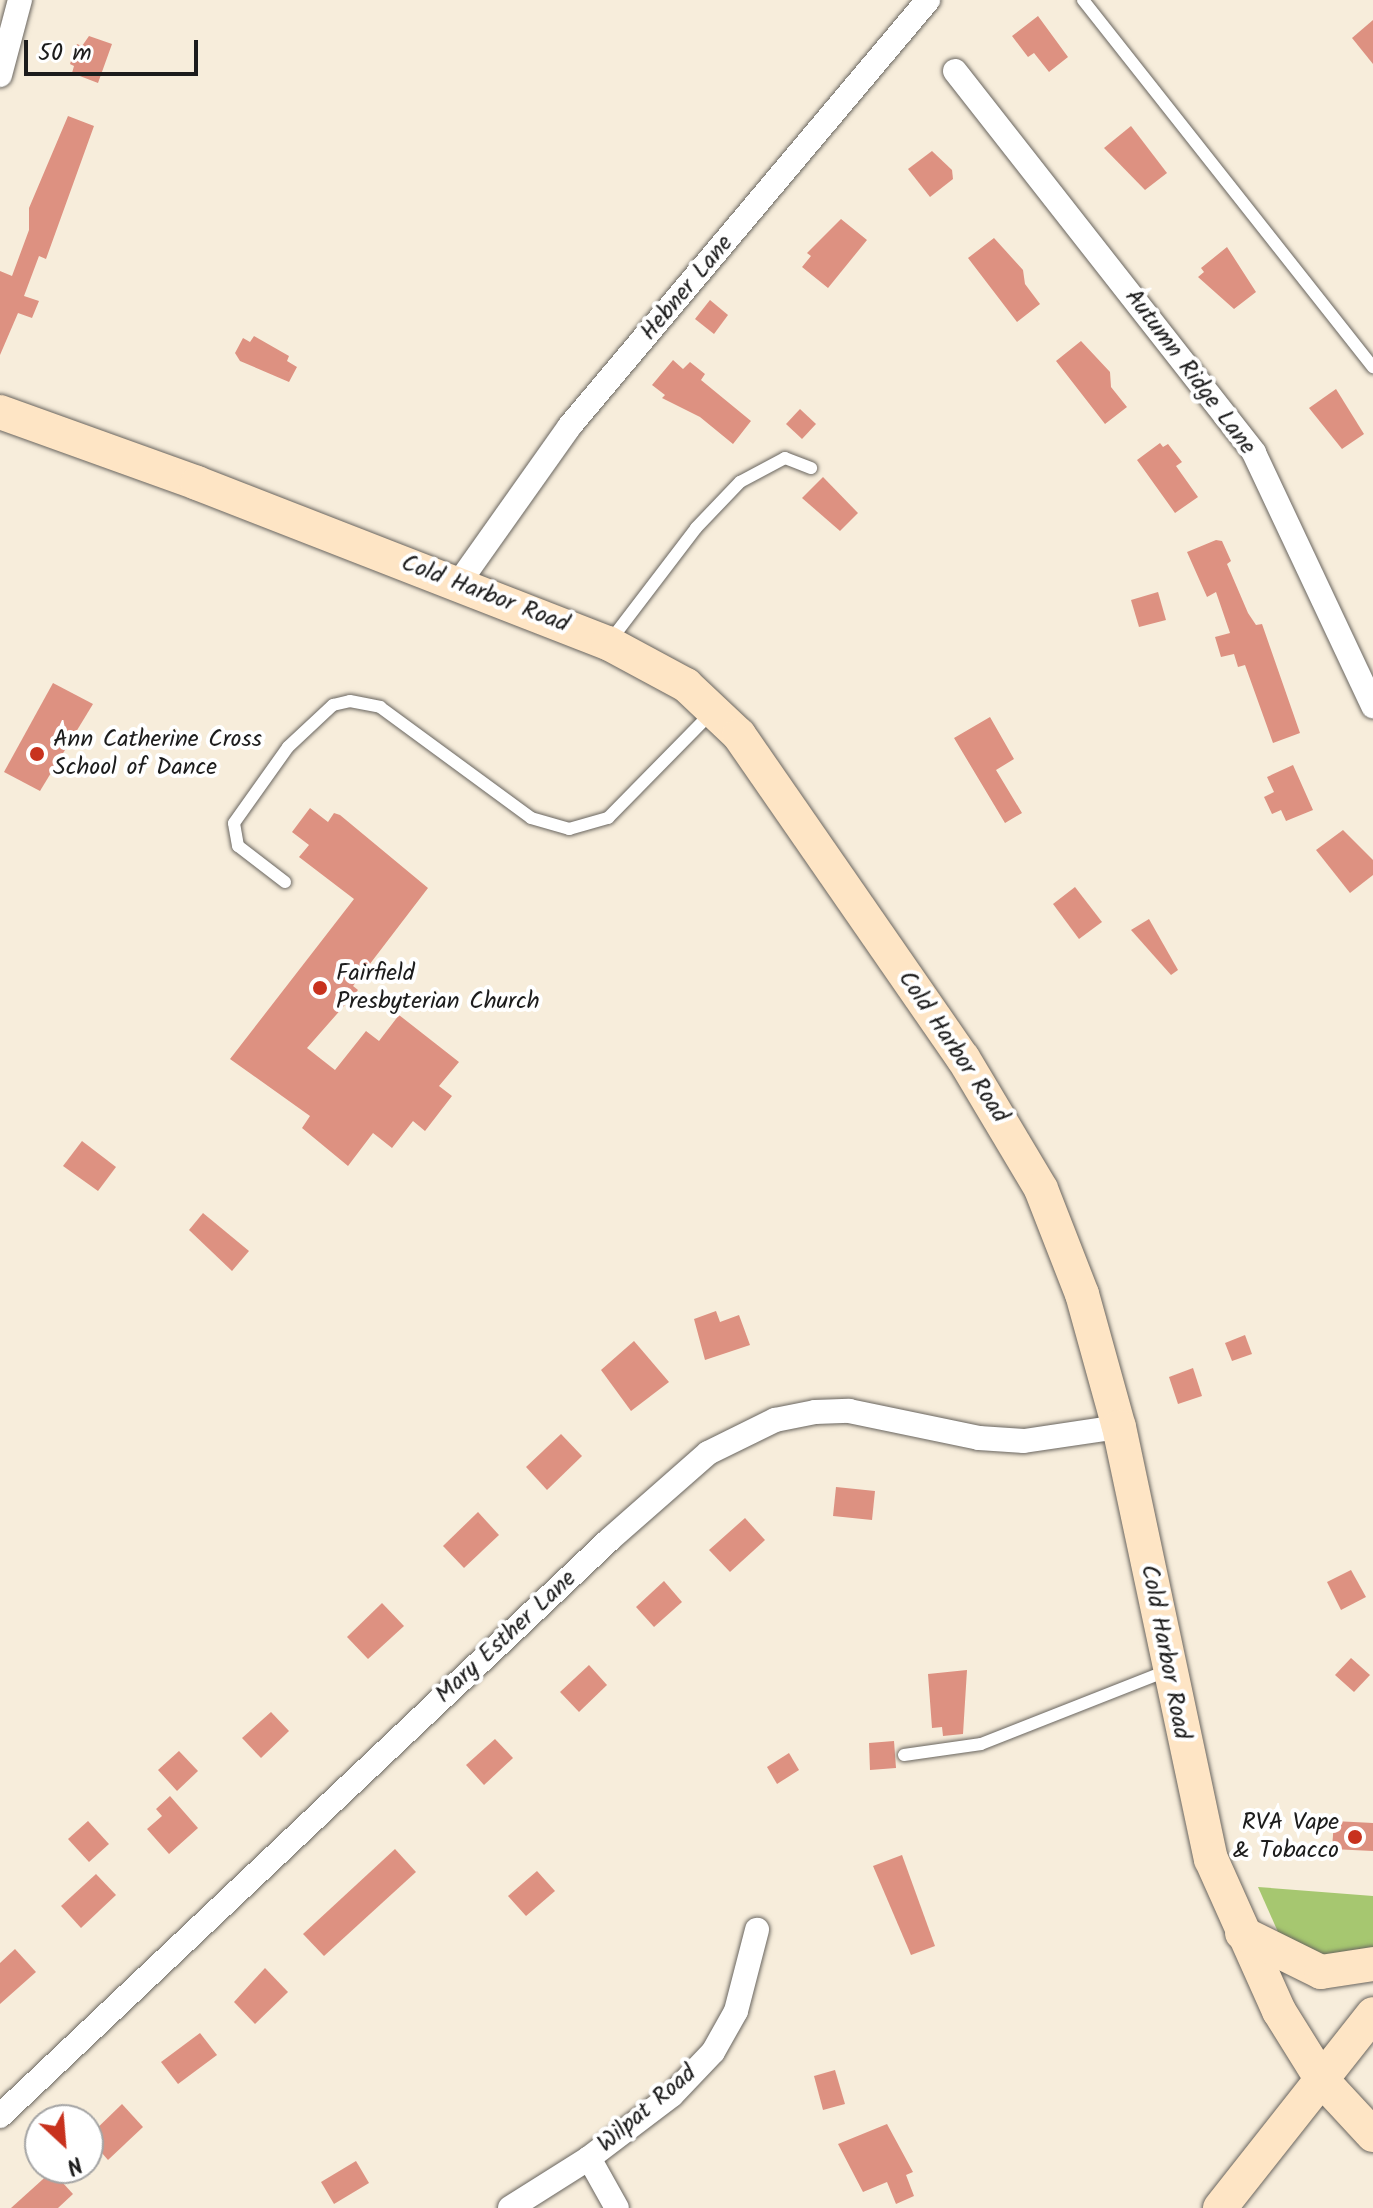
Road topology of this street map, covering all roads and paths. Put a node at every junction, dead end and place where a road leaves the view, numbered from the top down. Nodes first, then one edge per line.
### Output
1 (20, 0) edge
2 (928, 0) edge
3 (1083, 0) edge
4 (955, 71) dead end
5 (0, 75) edge
6 (1373, 367) edge
7 (0, 412) edge
8 (811, 468) dead end
9 (458, 584) junction
10 (608, 643) junction
11 (1373, 706) edge
12 (715, 709) junction
13 (285, 882) dead end
14 (1119, 1427) junction
15 (1169, 1670) junction
16 (904, 1755) dead end
17 (757, 1930) dead end
18 (1242, 1933) junction
19 (1373, 1964) edge
20 (1373, 2014) edge
21 (1322, 2080) junction
22 (0, 2116) edge
23 (1373, 2135) edge
24 (589, 2158) junction
25 (510, 2208) edge
26 (617, 2208) edge
27 (1220, 2208) edge

1 - 5 street
2 - 9 street, Hebner Lane
3 - 6 lane
4 - 11 street, Autumn Ridge Lane
7 - 9 main road, Cold Harbor Road
8 - 10 lane
9 - 10 main road, Cold Harbor Road
10 - 12 main road, Cold Harbor Road
12 - 13 lane
12 - 14 main road, Cold Harbor Road
14 - 15 main road, Cold Harbor Road
14 - 22 street, Mary Esther Lane
15 - 16 lane
15 - 18 main road, Cold Harbor Road
17 - 24 street, Wilpat Road
18 - 19 main road
18 - 21 main road, Cold Harbor Road
20 - 21 main road
21 - 23 main road, Cold Harbor Road
21 - 27 main road
24 - 25 street, Wilpat Road
24 - 26 street

